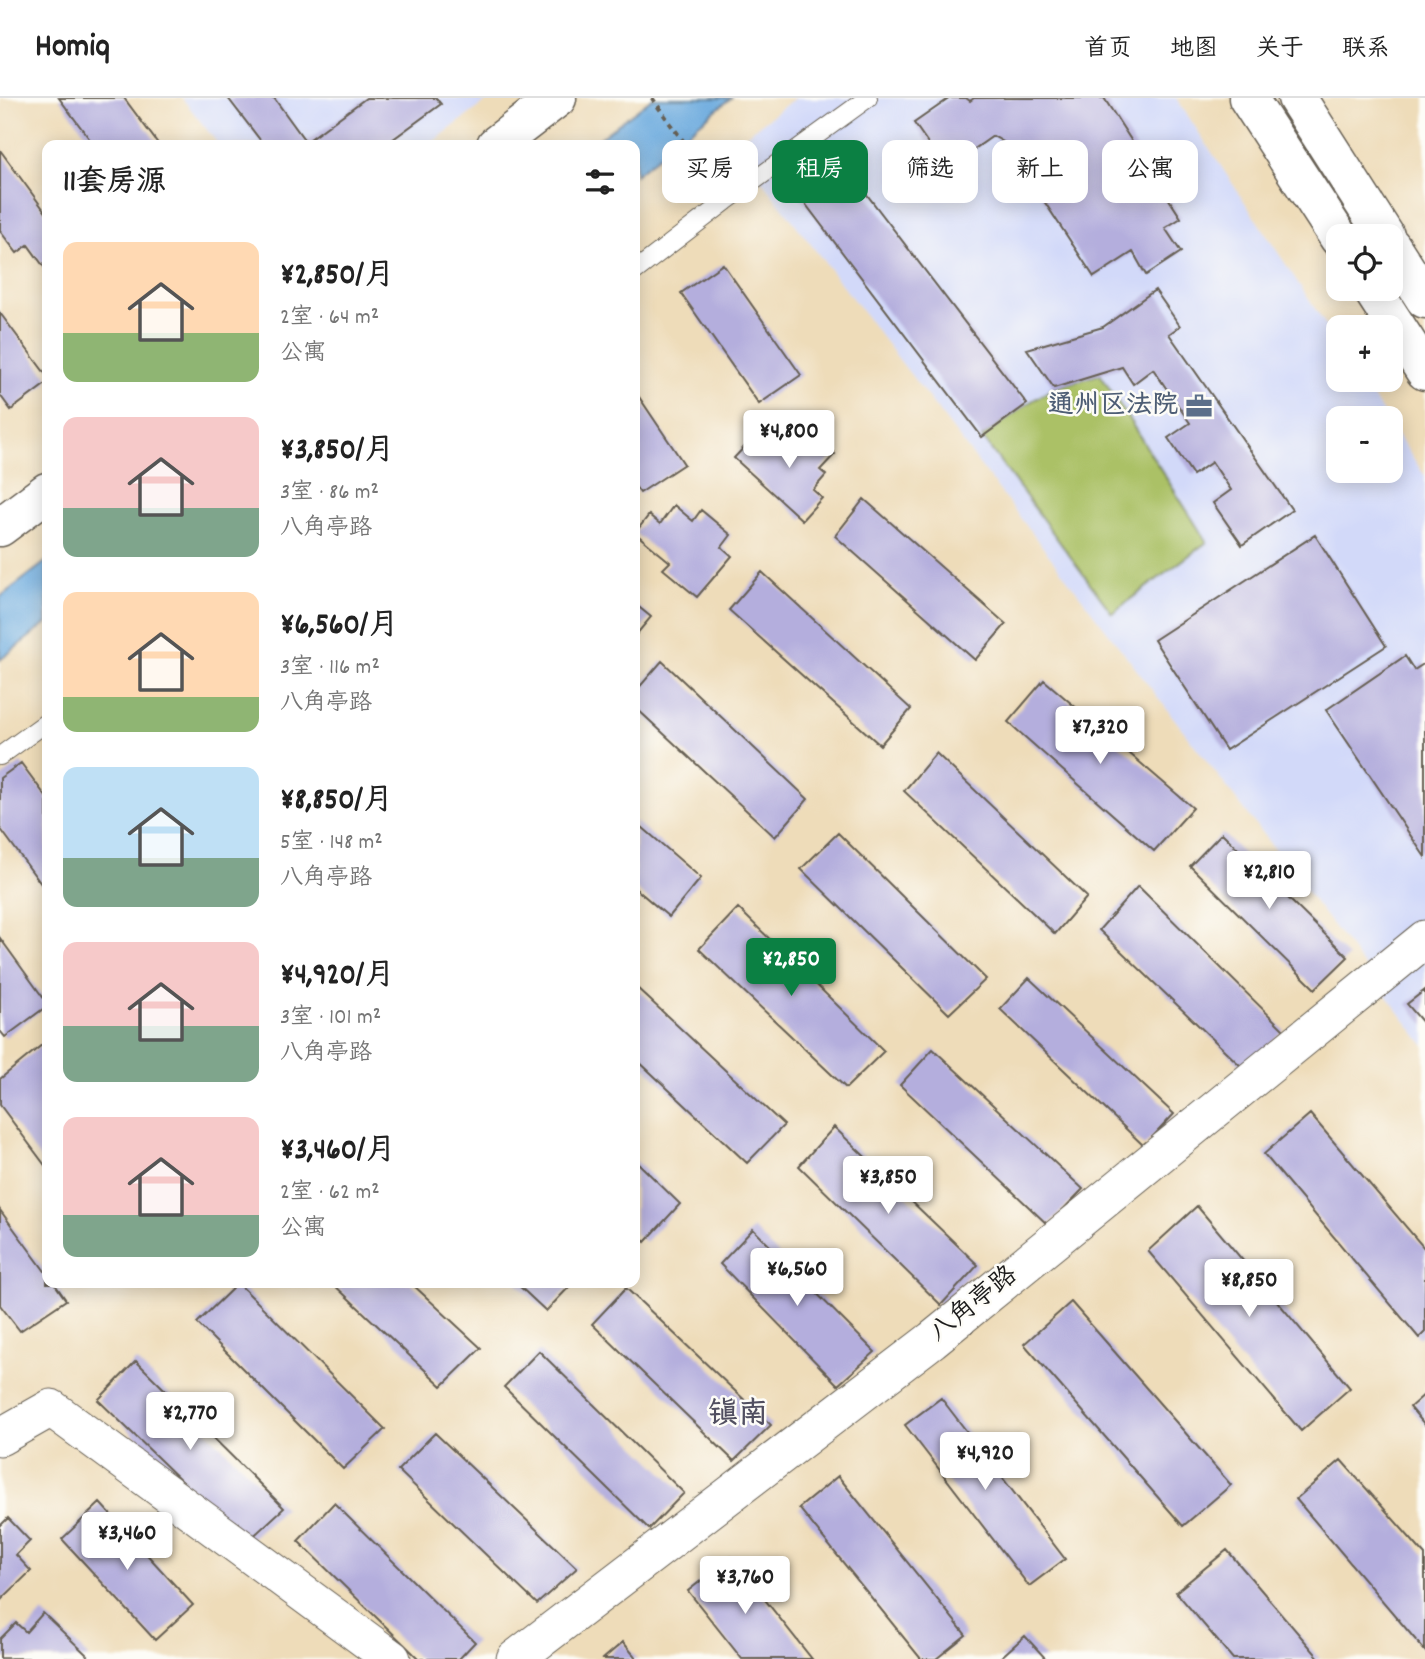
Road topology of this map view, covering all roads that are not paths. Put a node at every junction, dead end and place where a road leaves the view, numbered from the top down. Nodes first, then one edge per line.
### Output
1 (557, 98) edge
2 (868, 98) edge
3 (1248, 98) edge
4 (1297, 98) edge
5 (502, 140) edge
6 (1330, 224) edge
7 (1377, 224) edge
8 (1403, 265) edge
9 (640, 267) edge
10 (1425, 299) edge
11 (1380, 301) edge
12 (1425, 371) edge
13 (42, 496) edge
14 (0, 527) edge
15 (42, 726) edge
16 (0, 756) edge
17 (1425, 939) edge
18 (0, 1437) edge
19 (391, 1659) edge
20 (515, 1659) edge

1 - 5 main road
2 - 9 lane
3 - 6 main road
4 - 7 main road
8 - 10 main road
11 - 12 main road
13 - 14 main road
15 - 16 lane
17 - 20 street, 八角亭路
18 - 19 street

